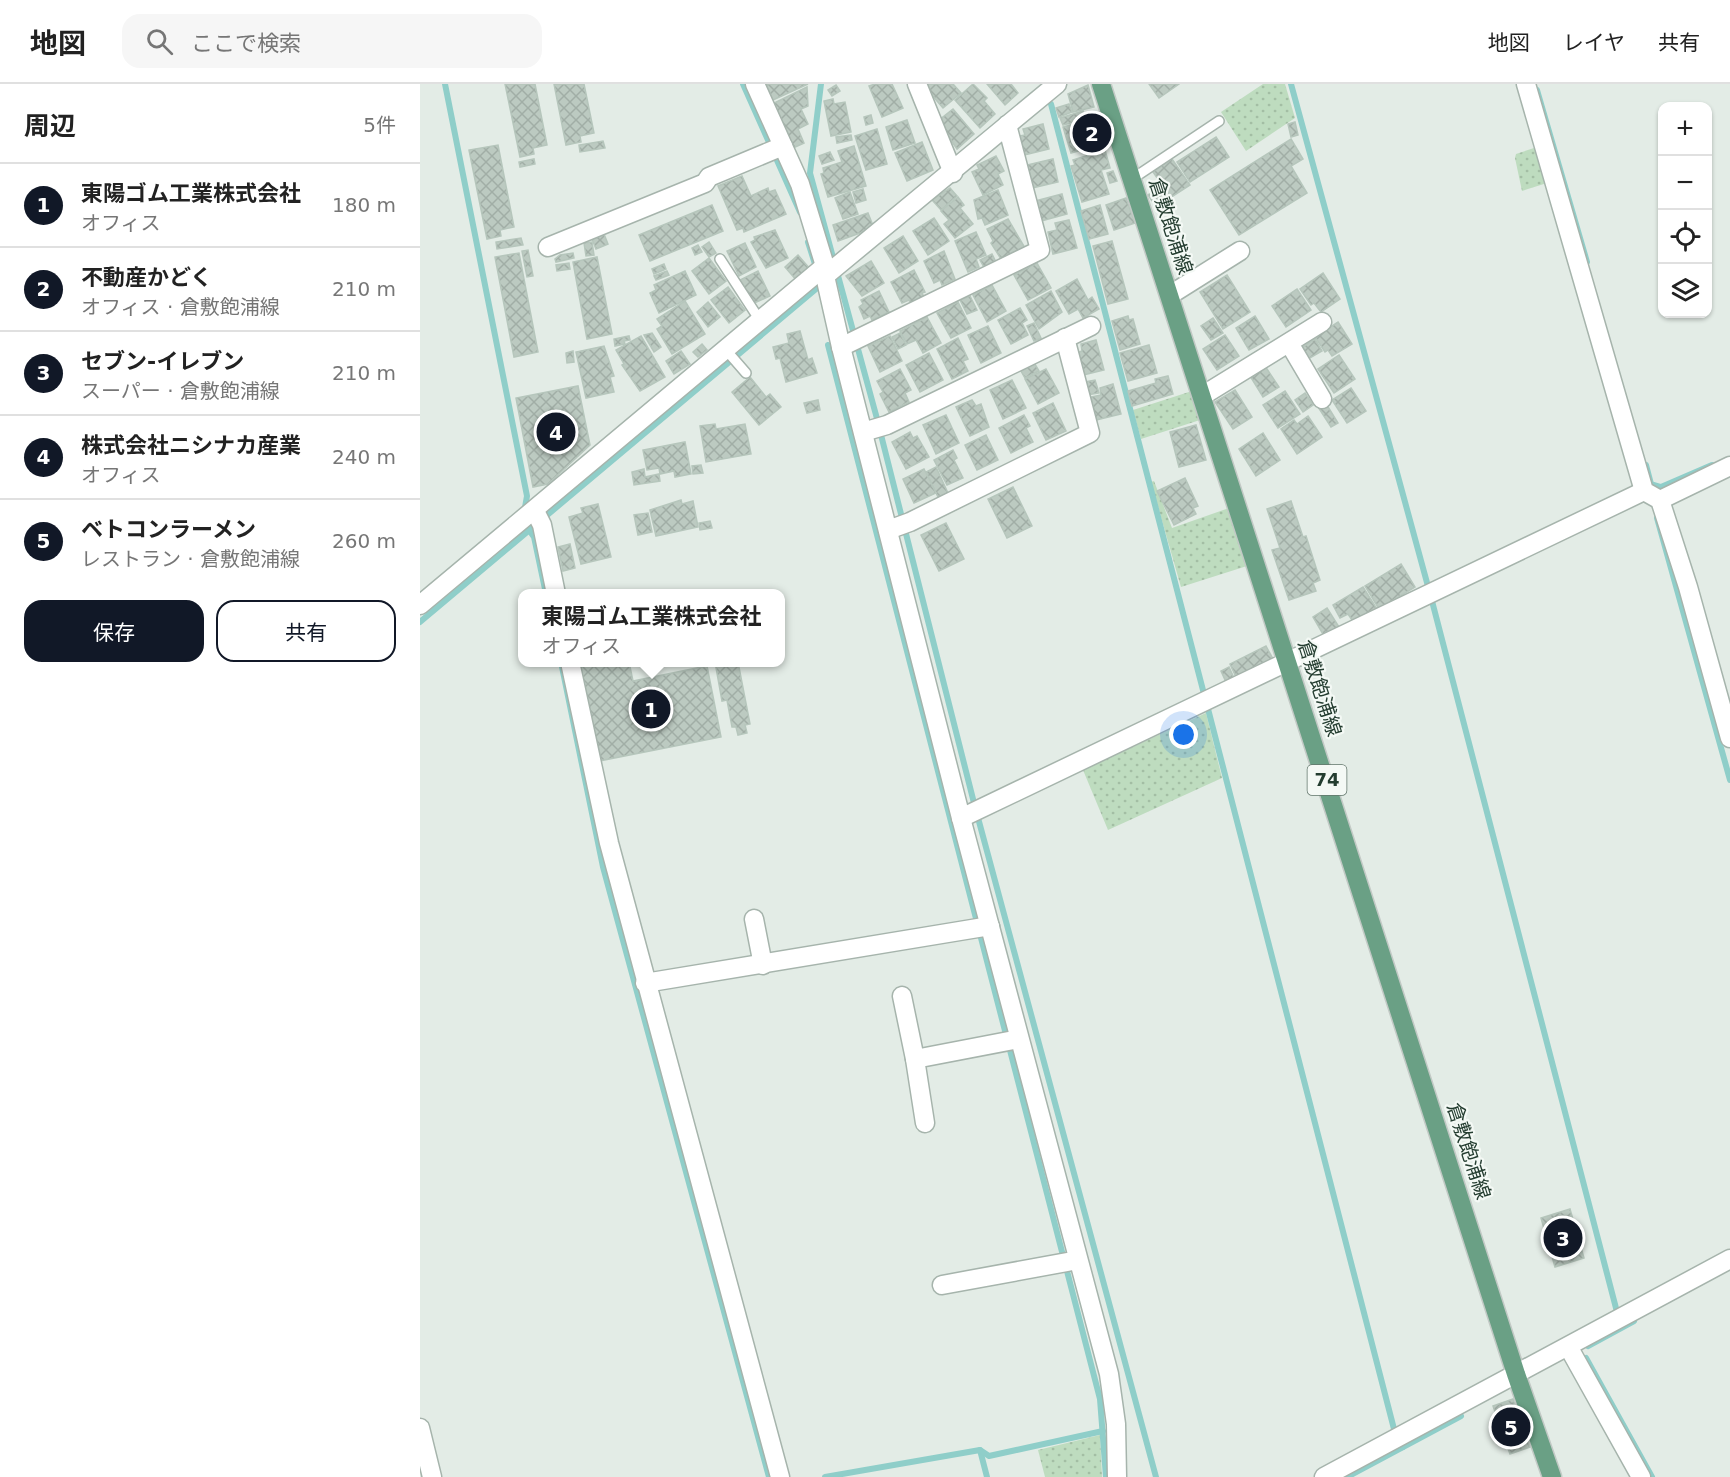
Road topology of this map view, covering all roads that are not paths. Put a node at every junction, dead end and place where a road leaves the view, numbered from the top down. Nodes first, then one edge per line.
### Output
1 (755, 84) edge
2 (917, 84) edge
3 (1057, 84) edge
4 (1101, 84) edge
5 (1526, 84) edge
6 (1219, 121) dead end
7 (1007, 125) junction
8 (777, 149) junction
9 (953, 173) junction
10 (1132, 178) junction
11 (548, 247) dead end
12 (1240, 251) dead end
13 (720, 259) dead end
14 (831, 268) junction
15 (1170, 295) junction
16 (761, 322) junction
17 (1322, 322) dead end
18 (1091, 326) dead end
19 (1065, 338) junction
20 (851, 342) junction
21 (1289, 343) junction
22 (728, 352) junction
23 (746, 373) dead end
24 (1202, 396) junction
25 (1322, 399) dead end
26 (874, 429) junction
27 (1730, 466) edge
28 (1652, 495) junction
29 (532, 519) junction
30 (898, 526) junction
31 (554, 589) edge
32 (420, 605) edge
33 (1288, 660) junction
34 (571, 667) edge
35 (1730, 738) edge
36 (972, 813) junction
37 (754, 919) dead end
38 (981, 927) junction
39 (763, 965) junction
40 (645, 983) junction
41 (902, 996) dead end
42 (1012, 1041) junction
43 (915, 1059) junction
44 (925, 1123) dead end
45 (1730, 1259) edge
46 (1070, 1261) junction
47 (942, 1285) dead end
48 (1572, 1354) junction
49 (1516, 1374) junction
50 (420, 1428) edge
51 (432, 1477) edge
52 (780, 1477) edge
53 (1117, 1477) edge
54 (1324, 1477) edge
55 (1552, 1477) edge
56 (1641, 1477) edge

1 - 8 street
2 - 9 street
3 - 7 street
4 - 10 main road, 倉敷飽浦線 / 74
5 - 28 street
6 - 10 lane
7 - 9 street
7 - 20 street
8 - 11 street
8 - 14 street
9 - 14 street
10 - 15 main road, 倉敷飽浦線 / 74
12 - 15 street
13 - 16 lane
14 - 16 street
14 - 20 street
15 - 24 main road, 倉敷飽浦線 / 74
16 - 22 street
17 - 21 street
18 - 19 street
19 - 26 street
19 - 30 street
20 - 26 street
21 - 24 street
21 - 25 street
22 - 23 lane
22 - 29 street
24 - 33 main road, 倉敷飽浦線 / 74
26 - 30 street
27 - 28 street
28 - 33 street
28 - 35 street
29 - 31 street
29 - 32 street
30 - 36 street
33 - 36 street
33 - 49 main road, 倉敷飽浦線 / 74
34 - 40 street
36 - 38 street
37 - 39 street
38 - 39 street
38 - 42 street
39 - 40 street
40 - 52 street
41 - 43 street
42 - 43 street
42 - 46 street
43 - 44 street
45 - 48 street
46 - 47 street
46 - 53 street
48 - 49 street
48 - 56 street
49 - 54 street
49 - 55 main road, 倉敷飽浦線 / 74
50 - 51 street

